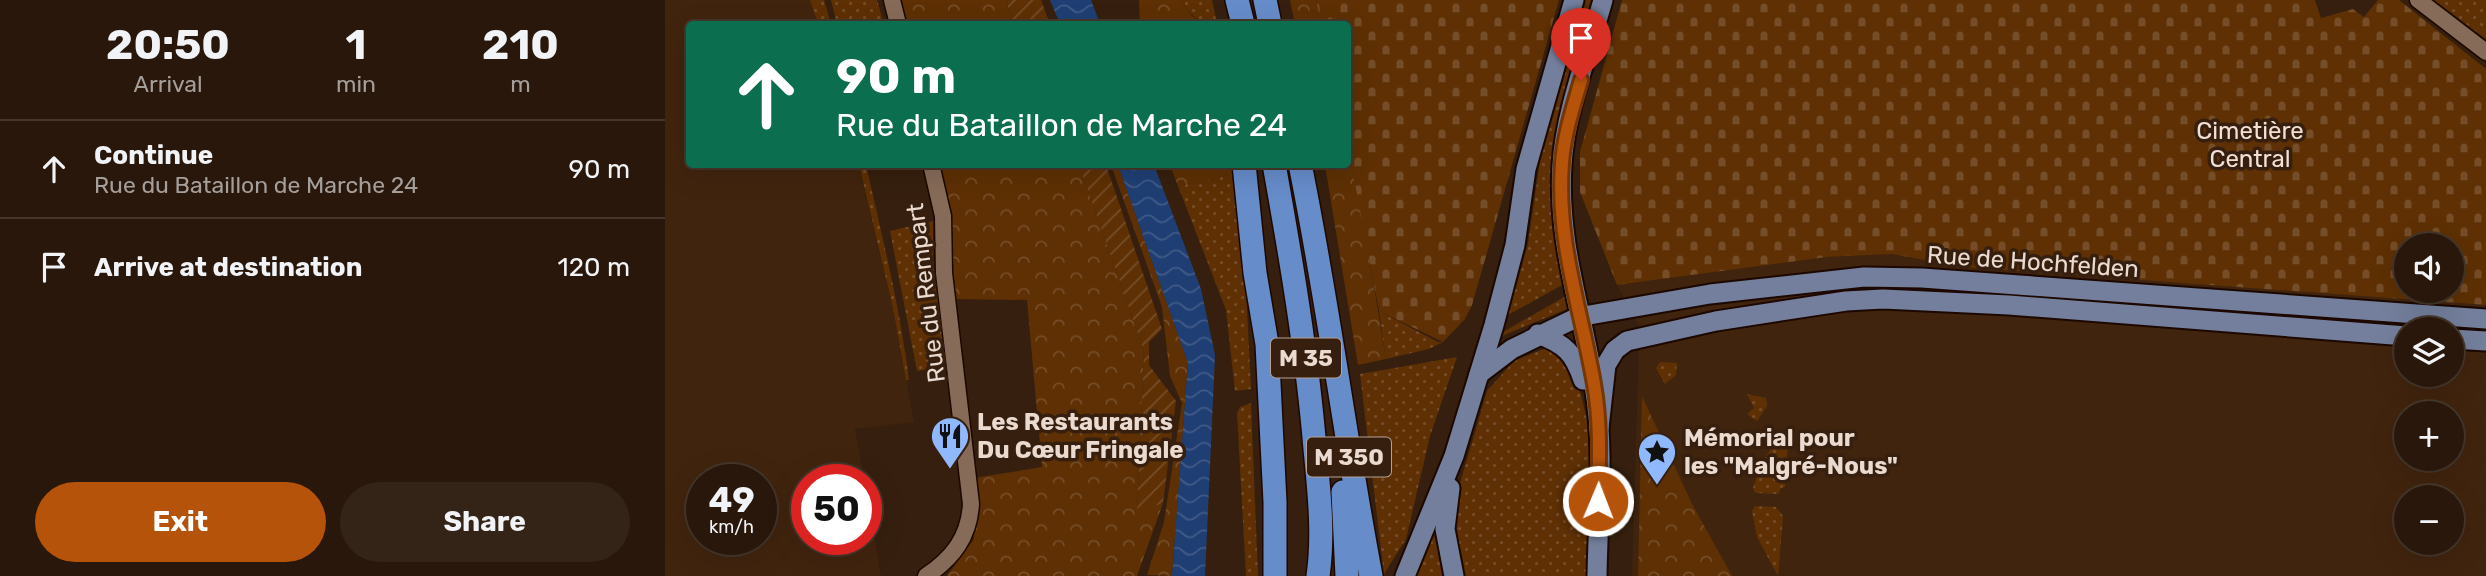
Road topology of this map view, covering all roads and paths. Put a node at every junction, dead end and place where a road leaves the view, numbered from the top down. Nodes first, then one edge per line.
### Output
1 (892, 0) edge
2 (1236, 0) edge
3 (1265, 0) edge
4 (1574, 0) edge
5 (1603, 0) edge
6 (2418, 0) edge
7 (897, 21) edge
8 (1233, 21) edge
9 (1242, 21) edge
10 (1269, 21) edge
11 (2486, 52) edge
12 (932, 168) edge
13 (1244, 168) edge
14 (1276, 168) edge
15 (1301, 168) edge
16 (1578, 317) junction
17 (2486, 319) edge
18 (1538, 334) junction
19 (2394, 335) edge
20 (2464, 340) edge
21 (2486, 341) edge
22 (1479, 374) junction
23 (1337, 390) junction
24 (1599, 427) junction
25 (1454, 456) junction
26 (1361, 524) junction
27 (1321, 569) edge
28 (930, 574) edge
29 (1275, 576) edge
30 (1347, 576) edge
31 (1363, 576) edge
32 (1371, 576) edge
33 (1405, 576) edge
34 (1454, 576) edge
35 (1597, 576) edge

1 - 7 street
2 - 8 highway
2 - 9 highway
3 - 10 highway
4 - 22 main road
5 - 16 main road
6 - 11 street
12 - 28 street, Rue du Rempart
13 - 29 highway
14 - 27 highway, M 35
15 - 23 highway, M 35
16 - 17 main road, Rue de Hochfelden
16 - 18 main road, Rue de Hochfelden
16 - 24 main road
18 - 22 main road, Rue de Hochfelden
18 - 24 main road
19 - 24 main road, Rue de Hochfelden
20 - 21 main road
22 - 25 main road
23 - 26 highway, M 350
23 - 30 highway, M 35
24 - 35 main road
25 - 33 main road
25 - 34 main road
26 - 31 highway, M 350
26 - 32 highway

